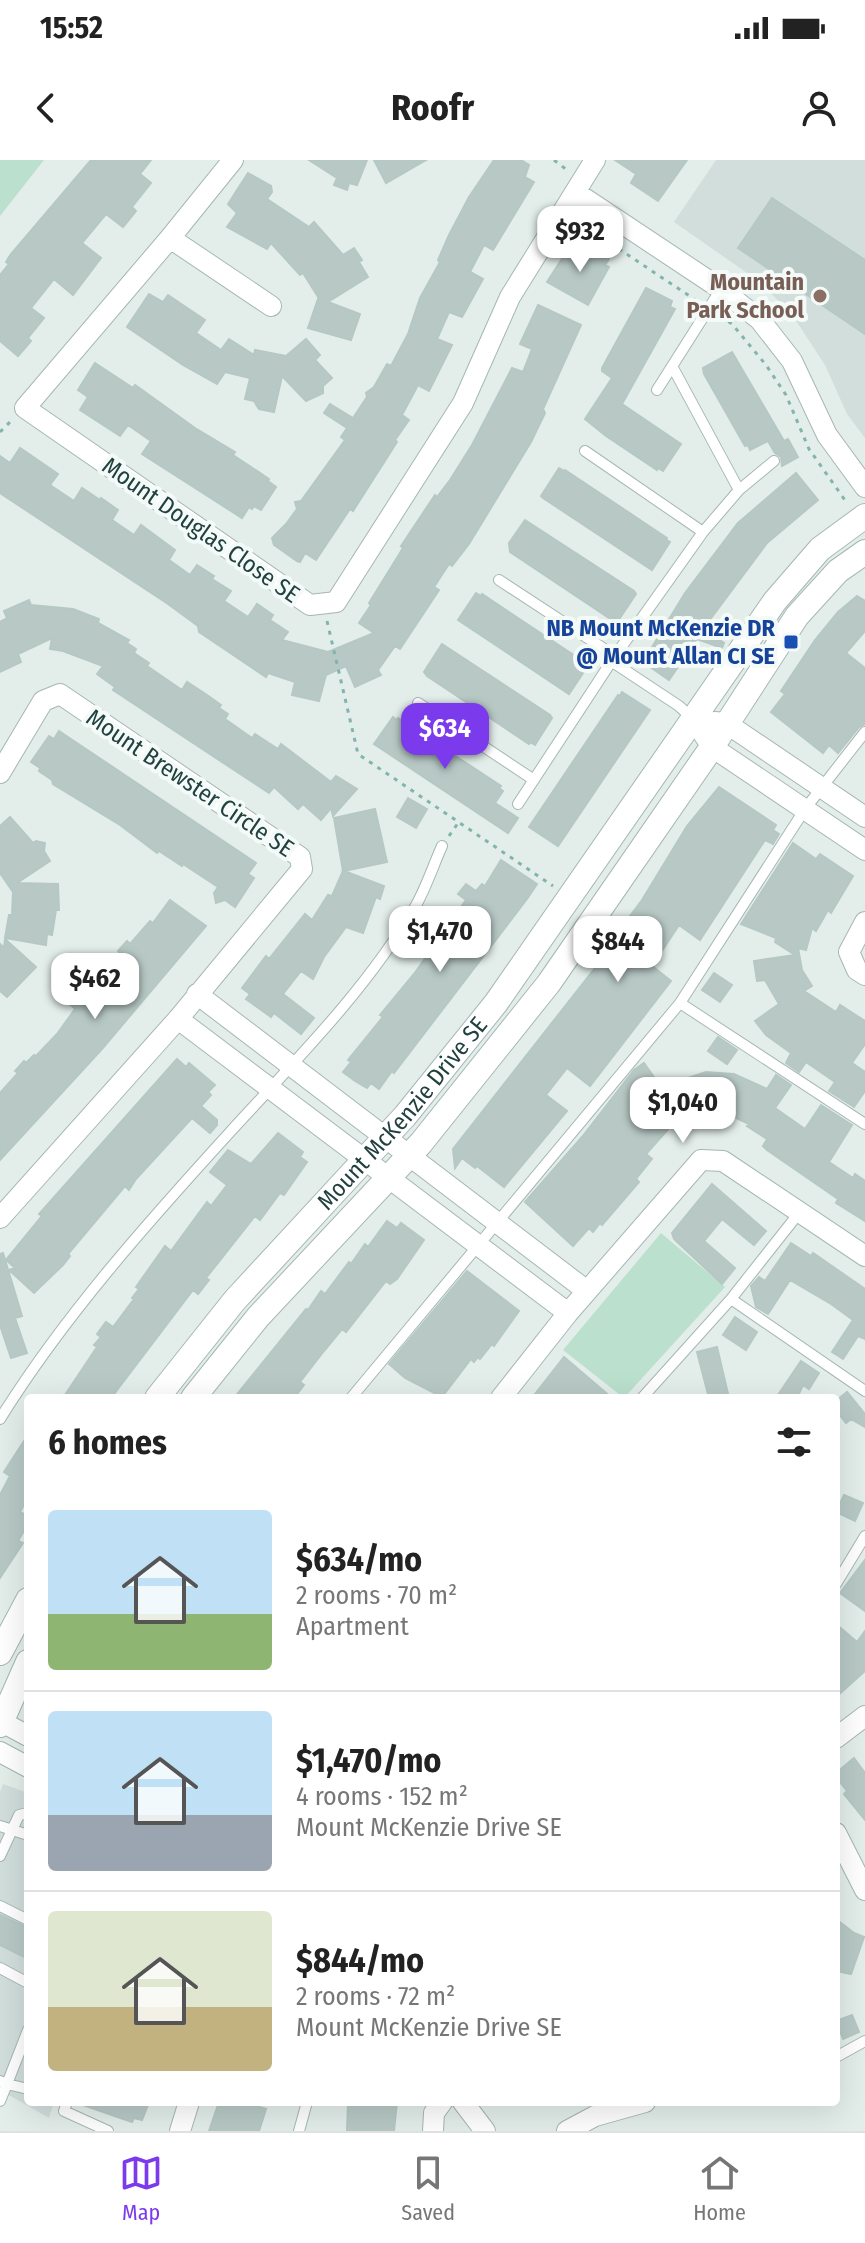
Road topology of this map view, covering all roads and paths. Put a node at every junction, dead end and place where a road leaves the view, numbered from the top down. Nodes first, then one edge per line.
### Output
1 (233, 160) edge
2 (595, 160) edge
3 (575, 192) junction
4 (562, 212) junction
5 (170, 238) junction
6 (721, 289) junction
7 (271, 306) dead end
8 (705, 313) junction
9 (672, 366) junction
10 (657, 390) dead end
11 (585, 451) dead end
12 (774, 461) dead end
13 (865, 487) edge
14 (739, 490) junction
15 (856, 510) edge
16 (703, 532) junction
17 (865, 552) edge
18 (499, 580) dead end
19 (324, 605) junction
20 (613, 658) junction
21 (418, 703) dead end
22 (694, 720) junction
23 (726, 723) junction
24 (865, 732) edge
25 (712, 747) junction
26 (0, 773) edge
27 (534, 780) junction
28 (821, 788) junction
29 (518, 804) dead end
30 (805, 809) junction
31 (865, 817) edge
32 (442, 846) dead end
33 (865, 850) edge
34 (561, 891) dead end
35 (865, 922) edge
36 (865, 975) edge
37 (197, 994) junction
38 (680, 1003) junction
39 (178, 1019) junction
40 (291, 1066) junction
41 (269, 1089) junction
42 (865, 1124) edge
43 (385, 1137) junction
44 (409, 1156) junction
45 (364, 1159) junction
46 (388, 1177) junction
47 (799, 1213) junction
48 (0, 1218) edge
49 (497, 1223) junction
50 (479, 1245) junction
51 (865, 1256) edge
52 (587, 1291) junction
53 (731, 1299) junction
54 (568, 1313) junction
55 (865, 1391) edge
56 (160, 1394) edge
57 (196, 1394) edge
58 (354, 1394) edge
59 (504, 1394) edge
60 (646, 1394) edge
61 (0, 1419) edge
62 (865, 1536) edge
63 (840, 1577) edge
64 (24, 1608) edge
65 (0, 1653) edge
66 (24, 1671) edge
67 (865, 1716) edge
68 (0, 1723) edge
69 (24, 1734) edge
70 (840, 1735) edge
71 (0, 1752) edge
72 (24, 1765) edge
73 (24, 1814) edge
74 (5, 1828) edge
75 (840, 1841) edge
76 (0, 1856) edge
77 (865, 1890) edge
78 (0, 1906) edge
79 (24, 1918) edge
80 (0, 1968) edge
81 (24, 1981) edge
82 (24, 2038) edge
83 (865, 2041) edge
84 (840, 2055) edge
85 (3, 2082) edge
86 (24, 2088) edge
87 (0, 2101) edge
88 (66, 2106) edge
89 (188, 2106) edge
90 (306, 2106) edge
91 (439, 2106) edge
92 (466, 2106) edge
93 (615, 2106) edge
94 (592, 2109) edge
95 (108, 2131) edge
96 (180, 2131) edge
97 (299, 2131) edge
98 (433, 2131) edge
99 (485, 2131) edge
100 (567, 2131) edge

1 - 5 street, Mount Douglas Close SE
2 - 3 street, Mount Douglas Close SE
3 - 4 street, Mount Douglas Close SE
3 - 6 street
4 - 8 path
4 - 19 street, Mount Douglas Close SE
5 - 7 street
5 - 19 street, Mount Douglas Close SE
6 - 8 lane
6 - 13 street
8 - 9 lane
8 - 15 path
9 - 10 lane
9 - 14 lane
11 - 16 lane
12 - 14 lane
14 - 16 lane
15 - 22 street, Mount McKenzie Drive SE
16 - 20 lane
17 - 23 street, Mount McKenzie Drive SE
18 - 20 lane
19 - 34 path
20 - 22 lane
20 - 27 lane
21 - 27 lane
22 - 23 street
22 - 25 street
22 - 43 street, Mount McKenzie Drive SE
23 - 25 street, Mount McKenzie Drive SE
23 - 28 street
24 - 28 lane
25 - 30 street
25 - 44 street, Mount McKenzie Drive SE
26 - 37 street, Mount Brewster Circle SE
27 - 29 lane
28 - 30 lane
28 - 31 street
30 - 33 street
30 - 38 lane
32 - 40 lane
35 - 36 street
37 - 39 street, Mount Brewster Circle SE
37 - 40 street
38 - 42 lane
38 - 49 lane
39 - 41 street
39 - 48 street, Mount Brewster Circle SE
40 - 41 lane
40 - 43 street
41 - 45 street
41 - 61 lane
43 - 44 street
43 - 45 street, Mount McKenzie Drive SE
44 - 46 street, Mount McKenzie Drive SE
44 - 49 street
45 - 46 street
45 - 56 street, Mount McKenzie Drive SE
46 - 50 street
46 - 57 street, Mount McKenzie Drive SE
47 - 51 street
47 - 52 street
47 - 53 lane
49 - 50 lane
49 - 52 street
50 - 54 street
50 - 58 lane
52 - 54 street
53 - 55 lane
53 - 60 lane
54 - 59 street
62 - 63 lane
64 - 65 street
66 - 68 street
67 - 70 street
68 - 69 street
71 - 72 street
73 - 74 lane
74 - 76 lane
75 - 77 street
78 - 79 lane
80 - 81 lane
82 - 85 lane
83 - 84 lane
85 - 86 lane
85 - 87 lane
88 - 95 lane
89 - 96 street
90 - 97 lane
91 - 98 street
92 - 99 street
93 - 94 street
94 - 100 street

